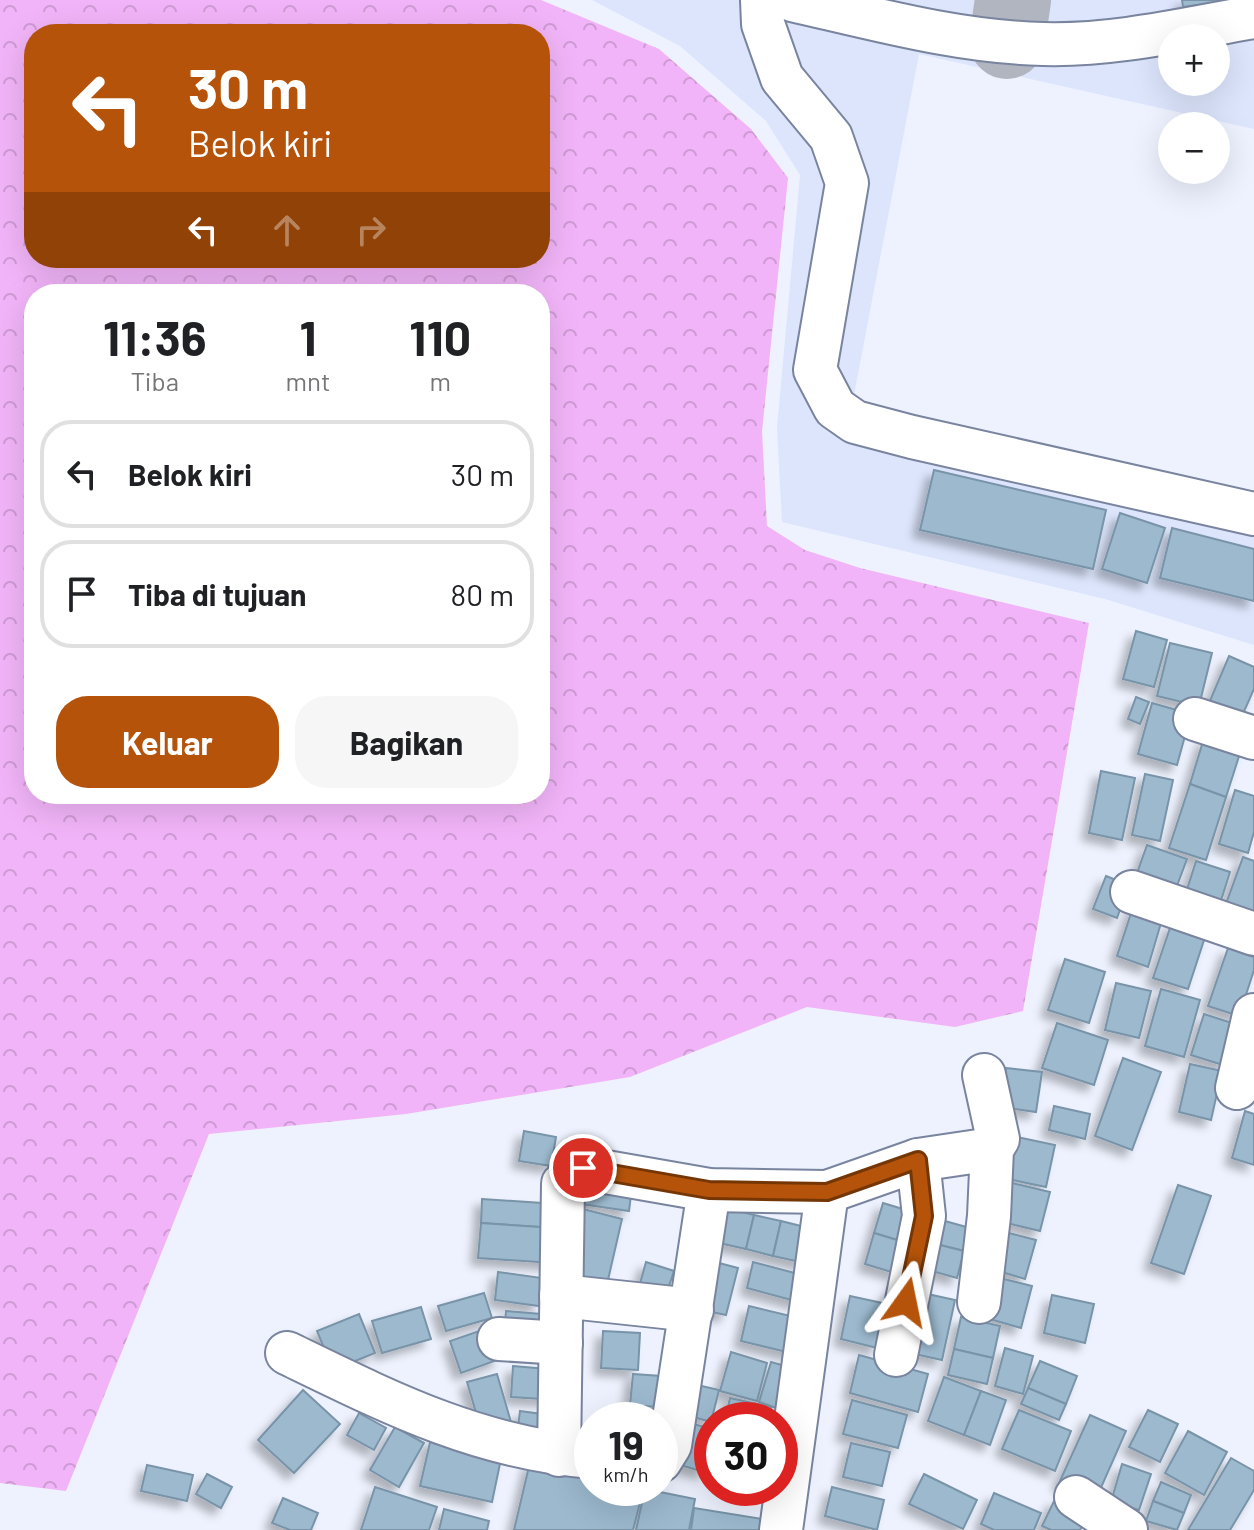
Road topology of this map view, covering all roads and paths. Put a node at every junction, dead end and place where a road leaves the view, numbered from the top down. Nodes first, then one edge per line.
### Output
1 (762, 0) edge
2 (792, 0) edge
3 (1254, 17) edge
4 (1254, 514) edge
5 (1195, 719) dead end
6 (1254, 738) edge
7 (1132, 892) dead end
8 (1254, 934) edge
9 (1254, 1015) edge
10 (984, 1075) dead end
11 (1237, 1088) dead end
12 (992, 1149) junction
13 (918, 1160) junction
14 (709, 1190) junction
15 (827, 1192) junction
16 (561, 1296) junction
17 (979, 1302) dead end
18 (692, 1310) junction
19 (499, 1339) dead end
20 (561, 1343) junction
21 (287, 1353) dead end
22 (896, 1355) dead end
23 (677, 1402) edge
24 (574, 1441) edge
25 (574, 1456) edge
26 (1076, 1497) dead end
27 (781, 1530) edge
28 (1126, 1530) edge

1 - 4 street
2 - 3 street
5 - 6 street
7 - 8 street
9 - 11 street
10 - 12 street
12 - 13 street
12 - 17 street
13 - 15 street
13 - 22 street
14 - 15 street
14 - 16 street
14 - 18 street
15 - 27 street
16 - 18 street
16 - 20 street
18 - 23 street
19 - 20 street
20 - 24 street
21 - 25 street
26 - 28 street

